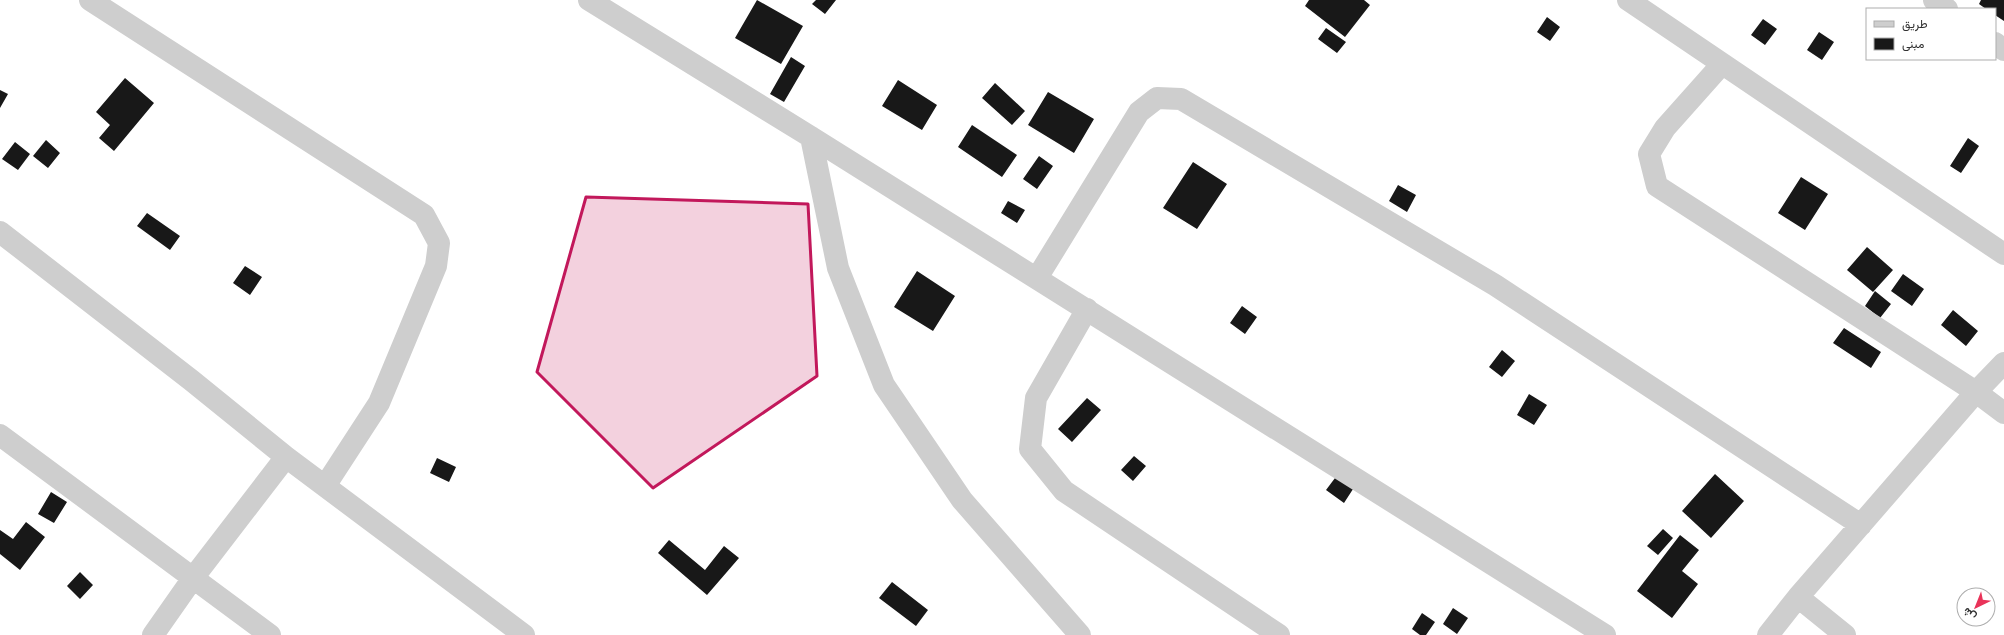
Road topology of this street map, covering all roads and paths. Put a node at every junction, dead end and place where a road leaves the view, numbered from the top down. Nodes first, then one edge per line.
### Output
1 (90, 0) edge
2 (589, 0) edge
3 (1628, 0) edge
4 (1934, 0) edge
5 (1946, 8) edge
6 (1996, 44) edge
7 (2004, 50) edge
8 (1722, 64) junction
9 (811, 137) junction
10 (0, 232) edge
11 (2004, 254) edge
12 (1038, 278) junction
13 (1087, 309) junction
14 (2004, 363) edge
15 (1976, 392) junction
16 (2004, 413) edge
17 (0, 435) edge
18 (286, 457) junction
19 (325, 486) junction
20 (1861, 525) junction
21 (193, 578) junction
22 (1798, 597) junction
23 (153, 635) edge
24 (270, 635) edge
25 (524, 635) edge
26 (1080, 635) edge
27 (1279, 635) edge
28 (1605, 635) edge
29 (1768, 635) edge
30 (1846, 635) edge

1 - 19 street
2 - 9 street
3 - 8 street
4 - 5 street
6 - 7 street
8 - 11 street
8 - 15 street
9 - 12 street
9 - 26 street
10 - 18 street
12 - 13 street
12 - 20 street
13 - 27 street
13 - 28 street
14 - 15 street
15 - 16 street
15 - 20 street
17 - 21 street
18 - 19 street
18 - 21 street
19 - 25 street
20 - 22 street
21 - 23 street
21 - 24 street
22 - 29 street
22 - 30 street

